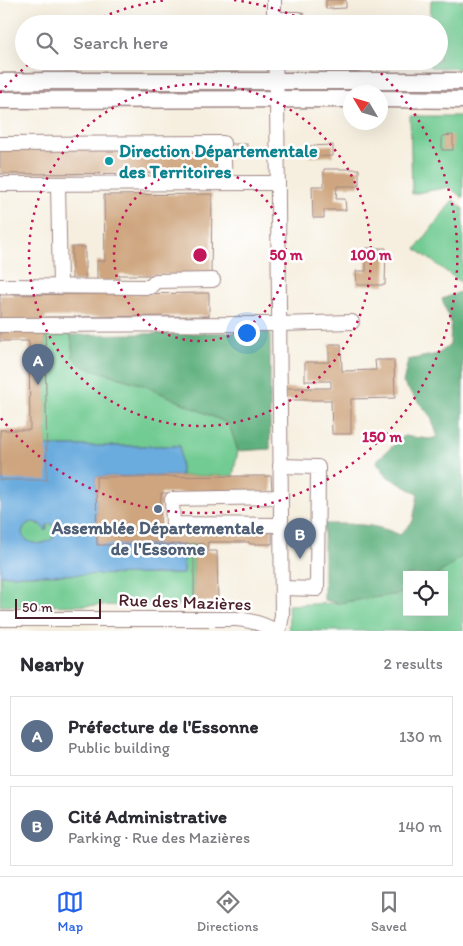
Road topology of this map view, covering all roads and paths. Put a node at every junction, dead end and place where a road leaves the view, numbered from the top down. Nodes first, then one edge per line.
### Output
1 (274, 0) edge
2 (274, 15) edge
3 (275, 70) edge
4 (275, 80) junction
5 (463, 81) edge
6 (0, 82) edge
7 (277, 99) junction
8 (343, 99) edge
9 (388, 99) edge
10 (0, 100) edge
11 (463, 100) edge
12 (0, 144) edge
13 (278, 183) junction
14 (0, 184) edge
15 (58, 184) junction
16 (225, 184) junction
17 (213, 280) dead end
18 (0, 286) edge
19 (60, 286) junction
20 (352, 322) dead end
21 (279, 324) junction
22 (0, 325) edge
23 (280, 466) junction
24 (281, 497) junction
25 (281, 524) junction
26 (282, 588) junction
27 (6, 624) edge
28 (144, 625) edge
29 (278, 631) edge

1 - 2 street
3 - 4 street
4 - 5 main road
4 - 6 main road
4 - 7 street
7 - 8 main road
7 - 10 main road
7 - 13 street
9 - 11 main road
12 - 16 street
13 - 16 street
13 - 21 street
14 - 15 street
15 - 16 street
15 - 19 street
17 - 19 street
18 - 19 street
20 - 21 street
21 - 22 street
21 - 23 street
23 - 24 street
23 - 26 street
24 - 25 street
24 - 25 street
25 - 26 street
26 - 29 street
27 - 28 street, Rue des Mazières
28 - 29 street, Rue des Mazières

